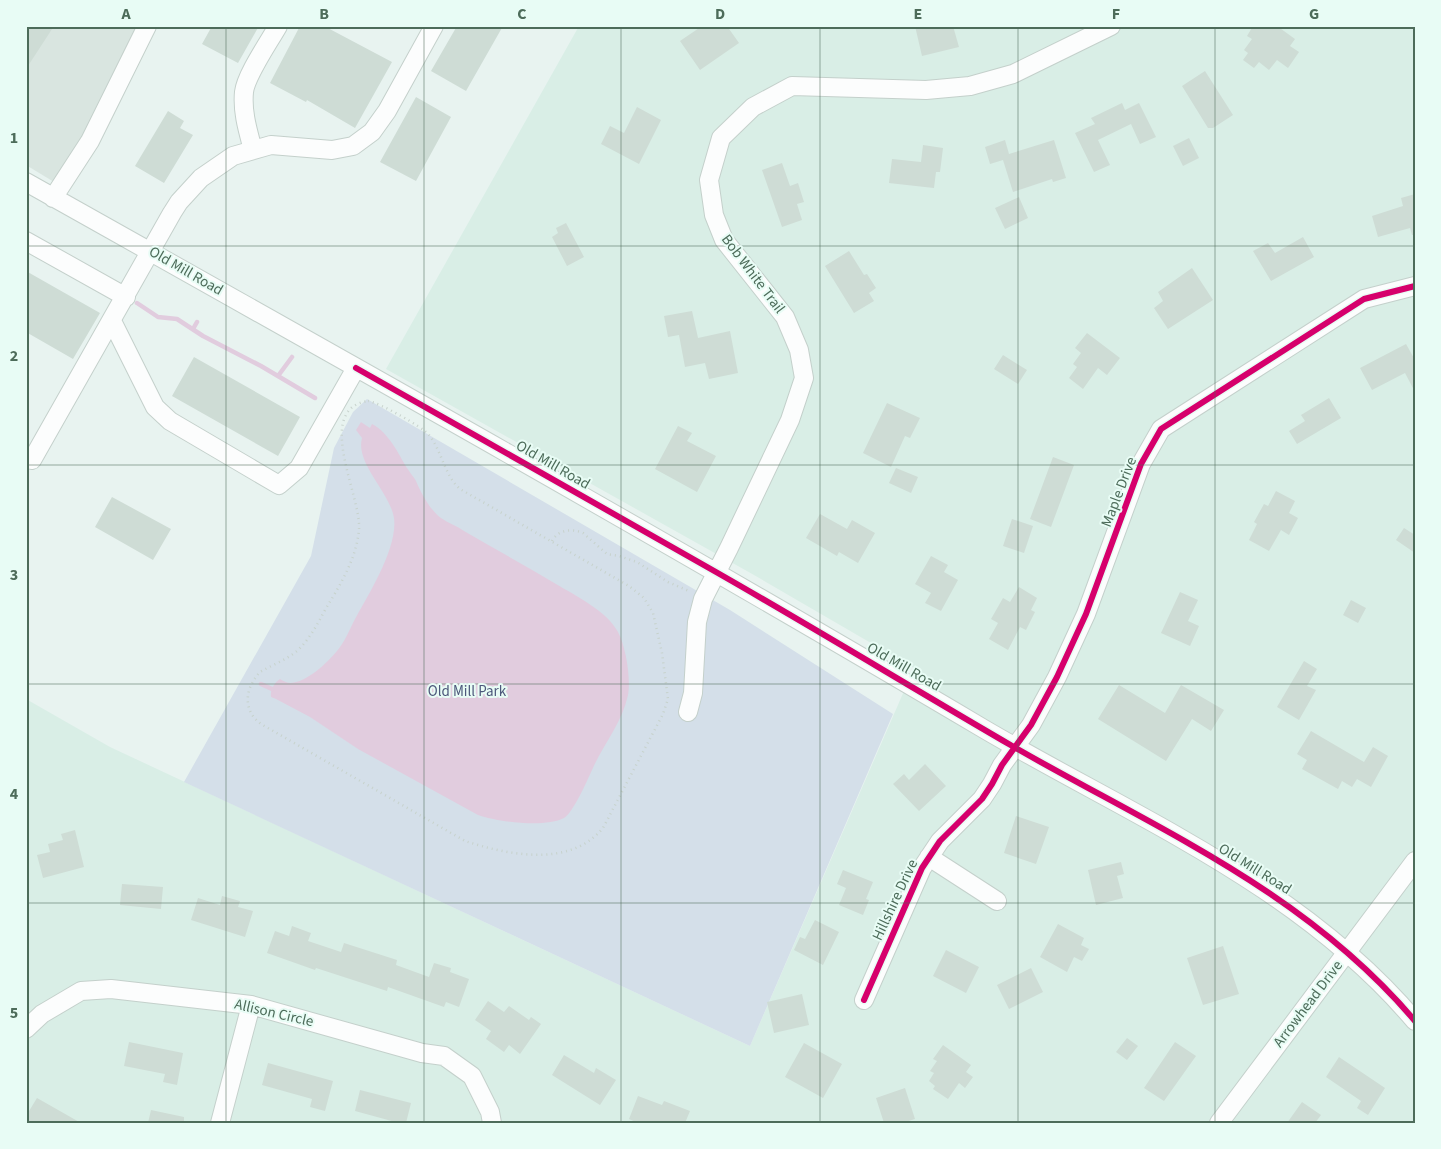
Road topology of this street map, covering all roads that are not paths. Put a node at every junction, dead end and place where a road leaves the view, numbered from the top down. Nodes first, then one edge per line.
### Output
1 (147, 26) edge
2 (278, 26) edge
3 (434, 26) edge
4 (1111, 26) edge
5 (253, 150) junction
6 (26, 182) edge
7 (53, 198) junction
8 (26, 240) edge
9 (151, 251) junction
10 (1415, 286) edge
11 (126, 297) junction
12 (112, 321) junction
13 (356, 368) junction
14 (26, 456) edge
15 (717, 573) junction
16 (688, 712) dead end
17 (1015, 747) junction
18 (929, 857) junction
19 (1415, 861) edge
20 (997, 901) dead end
21 (1347, 952) junction
22 (864, 1000) dead end
23 (252, 1005) junction
24 (1415, 1021) edge
25 (26, 1029) edge
26 (220, 1123) edge
27 (492, 1123) edge
28 (1219, 1123) edge

1 - 7 street
2 - 5 street
3 - 5 street
4 - 15 street, Bob White Trail
5 - 9 street
6 - 7 street, Old Mill Road
7 - 9 street, Old Mill Road
8 - 11 street
9 - 11 street
9 - 13 street, Old Mill Road
10 - 17 street, Maple Drive
11 - 12 street
12 - 13 street
12 - 14 street
13 - 15 street, Old Mill Road
15 - 16 street, Bob White Trail
15 - 17 street, Old Mill Road
17 - 18 street, Hillshire Drive
17 - 21 street, Old Mill Road
18 - 20 street
18 - 22 street, Hillshire Drive
19 - 21 street, Arrowhead Drive
21 - 24 street, Old Mill Road
21 - 28 street, Arrowhead Drive
23 - 25 street, Allison Circle
23 - 26 street
23 - 27 street, Allison Circle

